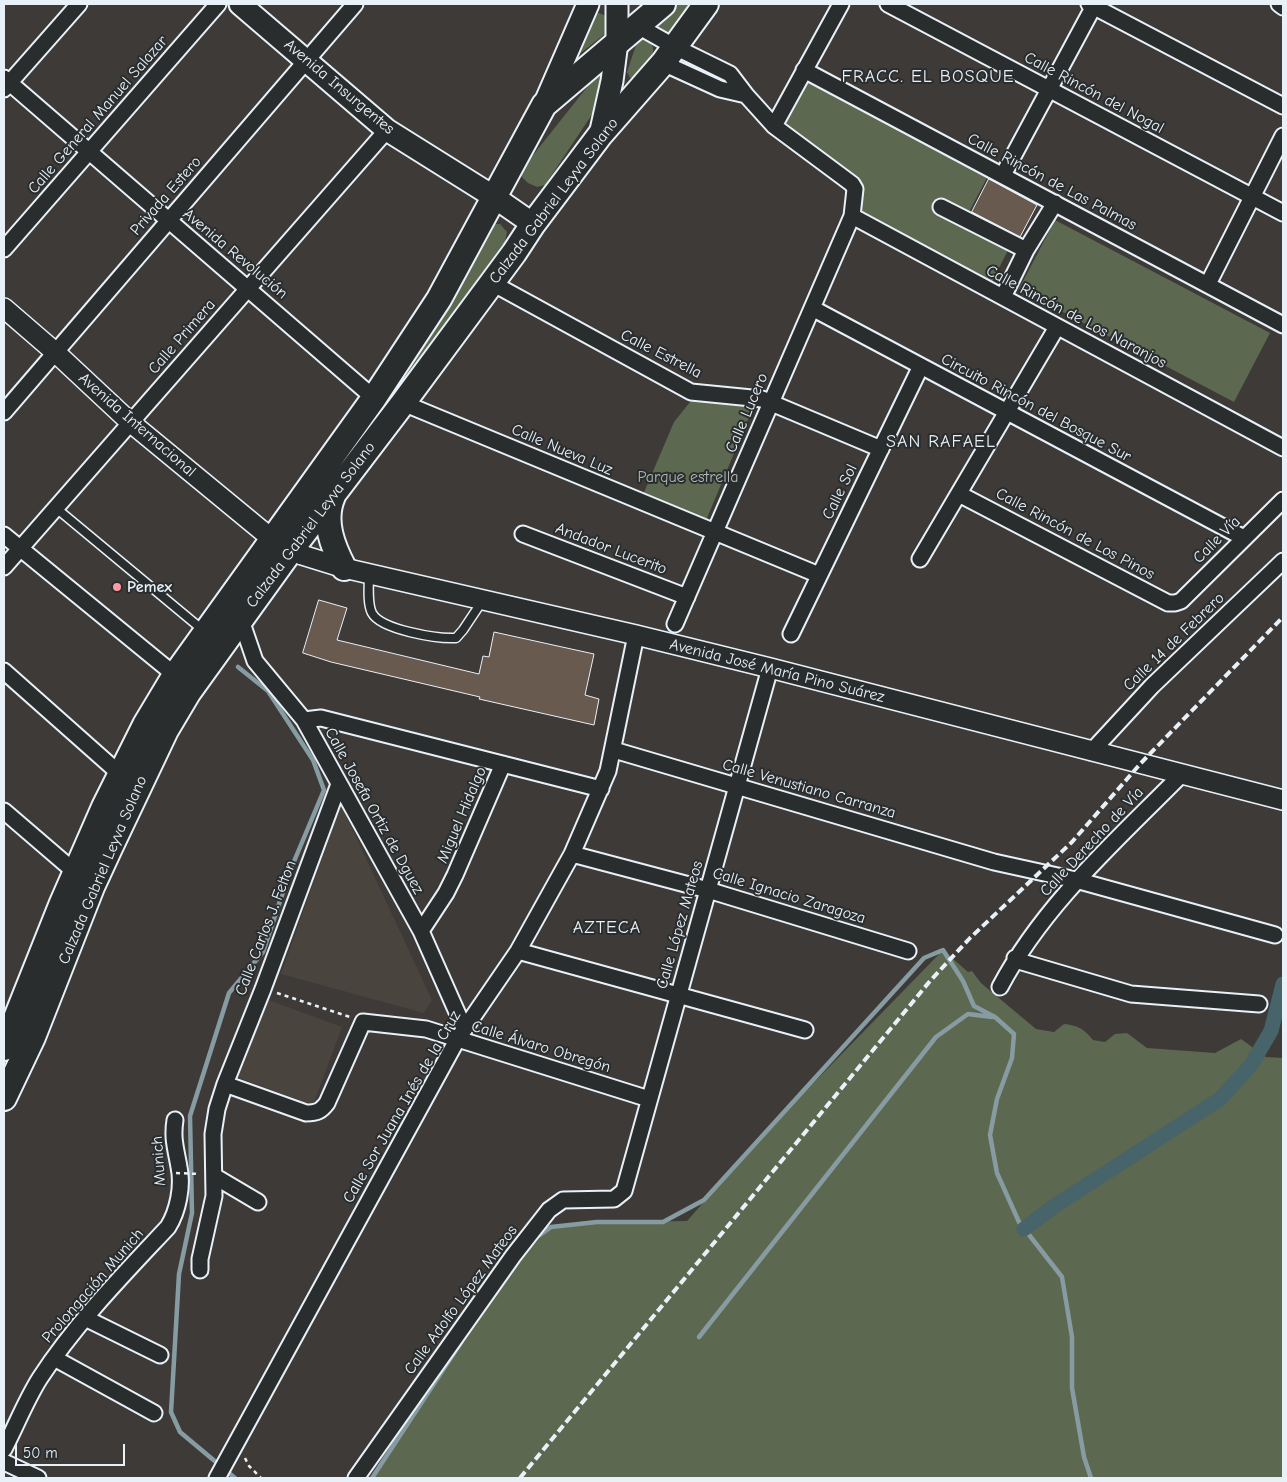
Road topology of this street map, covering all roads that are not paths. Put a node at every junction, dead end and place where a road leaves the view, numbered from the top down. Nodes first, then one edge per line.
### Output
1 (79, 4) edge
2 (218, 4) edge
3 (240, 4) edge
4 (355, 4) edge
5 (588, 4) edge
6 (617, 4) edge
7 (663, 4) edge
8 (706, 4) edge
9 (840, 4) edge
10 (888, 4) edge
11 (1280, 4) edge
12 (1093, 5) edge
13 (1283, 7) edge
14 (638, 26) junction
15 (617, 42) junction
16 (669, 55) junction
17 (307, 61) junction
18 (804, 70) junction
19 (6, 84) edge
20 (1049, 89) junction
21 (544, 106) junction
22 (1283, 106) edge
23 (774, 126) junction
24 (387, 130) junction
25 (600, 135) junction
26 (1283, 136) edge
27 (90, 152) junction
28 (1003, 175) junction
29 (1253, 196) junction
30 (494, 197) junction
31 (1055, 203) junction
32 (941, 207) dead end
33 (1283, 213) edge
34 (852, 216) junction
35 (168, 220) junction
36 (533, 224) junction
37 (4, 249) edge
38 (1026, 250) junction
39 (492, 282) junction
40 (1208, 284) junction
41 (248, 288) junction
42 (1003, 297) junction
43 (4, 308) edge
44 (812, 308) junction
45 (1283, 325) edge
46 (1057, 327) junction
47 (55, 352) junction
48 (921, 366) junction
49 (374, 398) junction
50 (403, 403) junction
51 (771, 403) junction
52 (4, 412) edge
53 (1007, 412) junction
54 (130, 422) junction
55 (1283, 448) edge
56 (881, 449) junction
57 (336, 491) junction
58 (959, 494) junction
59 (1283, 500) edge
60 (56, 508) junction
61 (714, 533) junction
62 (523, 534) dead end
63 (4, 536) edge
64 (1244, 538) junction
65 (282, 545) junction
66 (20, 550) junction
67 (920, 559) dead end
68 (1283, 561) edge
69 (4, 567) edge
70 (344, 568) junction
71 (369, 574) junction
72 (819, 575) junction
73 (687, 597) junction
74 (483, 599) junction
75 (1174, 603) joint
76 (241, 620) junction
77 (675, 624) dead end
78 (205, 632) junction
79 (791, 634) dead end
80 (636, 635) junction
81 (770, 668) junction
82 (4, 671) edge
83 (175, 675) junction
84 (304, 720) junction
85 (614, 750) junction
86 (1092, 752) junction
87 (503, 764) junction
88 (120, 774) junction
89 (1181, 775) junction
90 (339, 784) junction
91 (737, 786) junction
92 (601, 789) junction
93 (1283, 800) edge
94 (4, 811) edge
95 (572, 854) junction
96 (84, 880) junction
97 (1076, 880) junction
98 (708, 890) junction
99 (421, 931) junction
100 (1275, 935) dead end
101 (518, 951) junction
102 (908, 951) dead end
103 (1015, 958) junction
104 (1000, 987) dead end
105 (679, 995) junction
106 (1258, 1004) dead end
107 (805, 1030) dead end
108 (461, 1034) junction
109 (4, 1048) edge
110 (224, 1084) junction
111 (5, 1093) edge
112 (649, 1099) junction
113 (175, 1120) dead end
114 (206, 1175) junction
115 (624, 1191) joint
116 (258, 1202) dead end
117 (168, 1227) joint
118 (200, 1270) dead end
119 (85, 1318) junction
120 (160, 1355) dead end
121 (54, 1358) junction
122 (154, 1413) dead end
123 (4, 1449) edge
124 (4, 1462) edge
125 (38, 1478) edge
126 (217, 1478) edge
127 (356, 1478) edge

1 - 19 street
2 - 27 street, Calle General Manuel Salazar
3 - 17 main road, Avenida Insurgentes
4 - 17 street, Privada Estero
5 - 21 main road
6 - 15 main road
7 - 14 main road, Calzada Gabriel Leyva Solano
8 - 16 main road, Calzada Gabriel Leyva Solano
9 - 18 street
10 - 20 street, Calle Rincón del Nogal
11 - 13 street
12 - 20 street
12 - 22 street
14 - 15 main road, Calzada Gabriel Leyva Solano
14 - 16 street
15 - 21 main road, Calzada Gabriel Leyva Solano
15 - 25 main road
16 - 23 street
16 - 25 main road, Calzada Gabriel Leyva Solano
17 - 24 main road, Avenida Insurgentes
17 - 35 street, Privada Estero
18 - 23 street
18 - 28 street, Calle Rincón de Las Palmas
19 - 27 street, Avenida Revolución
20 - 28 street
20 - 29 street, Calle Rincón del Nogal
21 - 30 main road, Calzada Gabriel Leyva Solano
23 - 34 street, Calle Lucero
24 - 30 main road, Avenida Insurgentes
24 - 41 street, Calle Primera
25 - 36 main road, Calzada Gabriel Leyva Solano
26 - 29 street
27 - 35 street, Avenida Revolución
27 - 37 street, Calle General Manuel Salazar
28 - 31 street, Calle Rincón de Las Palmas
29 - 33 street, Calle Rincón del Nogal
29 - 40 street
30 - 36 main road, Avenida Insurgentes
30 - 49 main road, Calzada Gabriel Leyva Solano
31 - 38 street
31 - 40 street, Calle Rincón de Las Palmas
32 - 38 street
34 - 42 street, Calle Rincón de Los Naranjos
34 - 44 street, Calle Lucero
35 - 41 street, Avenida Revolución
35 - 47 street, Privada Estero
36 - 39 main road, Calzada Gabriel Leyva Solano
38 - 42 street
39 - 50 main road, Calzada Gabriel Leyva Solano
39 - 51 street, Calle Estrella
40 - 45 street, Calle Rincón de Las Palmas
41 - 49 street, Avenida Revolución
41 - 54 street, Calle Primera
42 - 46 street, Calle Rincón de Los Naranjos
43 - 47 street, Avenida Internacional
44 - 48 street, Circuito Rincón del Bosque Sur
44 - 51 street, Calle Lucero
46 - 53 street
46 - 55 street, Calle Rincón de Los Naranjos
47 - 52 street, Privada Estero
47 - 54 street, Avenida Internacional
48 - 53 street, Circuito Rincón del Bosque Sur
48 - 56 street, Calle Sol
49 - 65 main road, Calzada Gabriel Leyva Solano
50 - 57 main road, Calzada Gabriel Leyva Solano
50 - 61 street, Calle Nueva Luz
51 - 56 street, Calle Estrella
51 - 61 street, Calle Lucero
53 - 58 street
53 - 64 street, Circuito Rincón del Bosque Sur
54 - 60 street, Calle Primera
54 - 65 street, Avenida Internacional
56 - 72 street, Calle Sol
57 - 65 main road, Calzada Gabriel Leyva Solano
57 - 70 main road
58 - 67 street
58 - 75 street, Calle Rincón de Los Pinos
59 - 64 street, Calle Vía
60 - 66 street, Calle Primera
60 - 78 lane
61 - 72 street, Calle Nueva Luz
61 - 73 street, Calle Lucero
62 - 73 street, Andador Lucerito
63 - 66 street
64 - 75 street, Calle Vía
65 - 70 street, Avenida José María Pino Suárez
65 - 76 main road, Calzada Gabriel Leyva Solano
65 - 78 main road, Calzada Gabriel Leyva Solano
66 - 69 street, Calle Primera
66 - 83 street
68 - 86 street, Calle 14 de Febrero
70 - 71 street, Avenida José María Pino Suárez
71 - 74 street, Avenida José María Pino Suárez
71 - 74 lane
72 - 79 street, Calle Sol
73 - 77 street, Calle Lucero
74 - 80 street, Avenida José María Pino Suárez
76 - 84 street, Calle Josefa Ortiz de Dguez
76 - 96 main road, Calzada Gabriel Leyva Solano
78 - 83 main road, Calzada Gabriel Leyva Solano
80 - 81 street, Avenida José María Pino Suárez
80 - 85 street, Calle Sor Juana Inés de la Cruz
81 - 86 street, Avenida José María Pino Suárez
81 - 91 street, Calle López Mateos
82 - 88 street
83 - 88 main road, Calzada Gabriel Leyva Solano
84 - 87 street
84 - 90 street, Calle Josefa Ortiz de Dguez
85 - 91 street, Calle Venustiano Carranza
85 - 92 street, Calle Sor Juana Inés de la Cruz
86 - 89 street, Avenida José María Pino Suárez
87 - 92 street
87 - 99 street, Miguel Hidalgo
88 - 96 main road, Calzada Gabriel Leyva Solano
89 - 93 street, Avenida José María Pino Suárez
89 - 97 street, Calle Derecho de Vía
90 - 99 street, Calle Josefa Ortiz de Dguez
90 - 110 street, Calle Carlos J. Felton
91 - 97 street, Calle Venustiano Carranza
91 - 98 street, Calle López Mateos
92 - 95 street, Calle Sor Juana Inés de la Cruz
94 - 96 street
95 - 98 street, Calle Ignacio Zaragoza
95 - 101 street, Calle Sor Juana Inés de la Cruz
96 - 109 main road, Calzada Gabriel Leyva Solano
96 - 111 main road, Calzada Gabriel Leyva Solano
97 - 100 street, Calle Venustiano Carranza
97 - 103 street, Calle Derecho de Vía
98 - 102 street, Calle Ignacio Zaragoza
98 - 105 street, Calle López Mateos
99 - 108 street, Calle Josefa Ortiz de Dguez
101 - 105 street
101 - 108 street, Calle Sor Juana Inés de la Cruz
103 - 104 street, Calle Derecho de Vía
103 - 106 street
105 - 107 street
105 - 112 street, Calle López Mateos
108 - 110 street, Calle Álvaro Obregón
108 - 112 street, Calle Álvaro Obregón
108 - 126 street, Calle Sor Juana Inés de la Cruz
110 - 114 street, Calle Carlos J. Felton
112 - 115 street, Calle López Mateos
113 - 117 street, Munich
114 - 116 street
114 - 118 street, Calle Carlos J. Felton
115 - 127 street, Calle Adolfo López Mateos
117 - 119 street, Prolongación Munich
119 - 120 street
119 - 121 street, Prolongación Munich
121 - 122 street
121 - 123 street, Prolongación Munich
124 - 125 street

